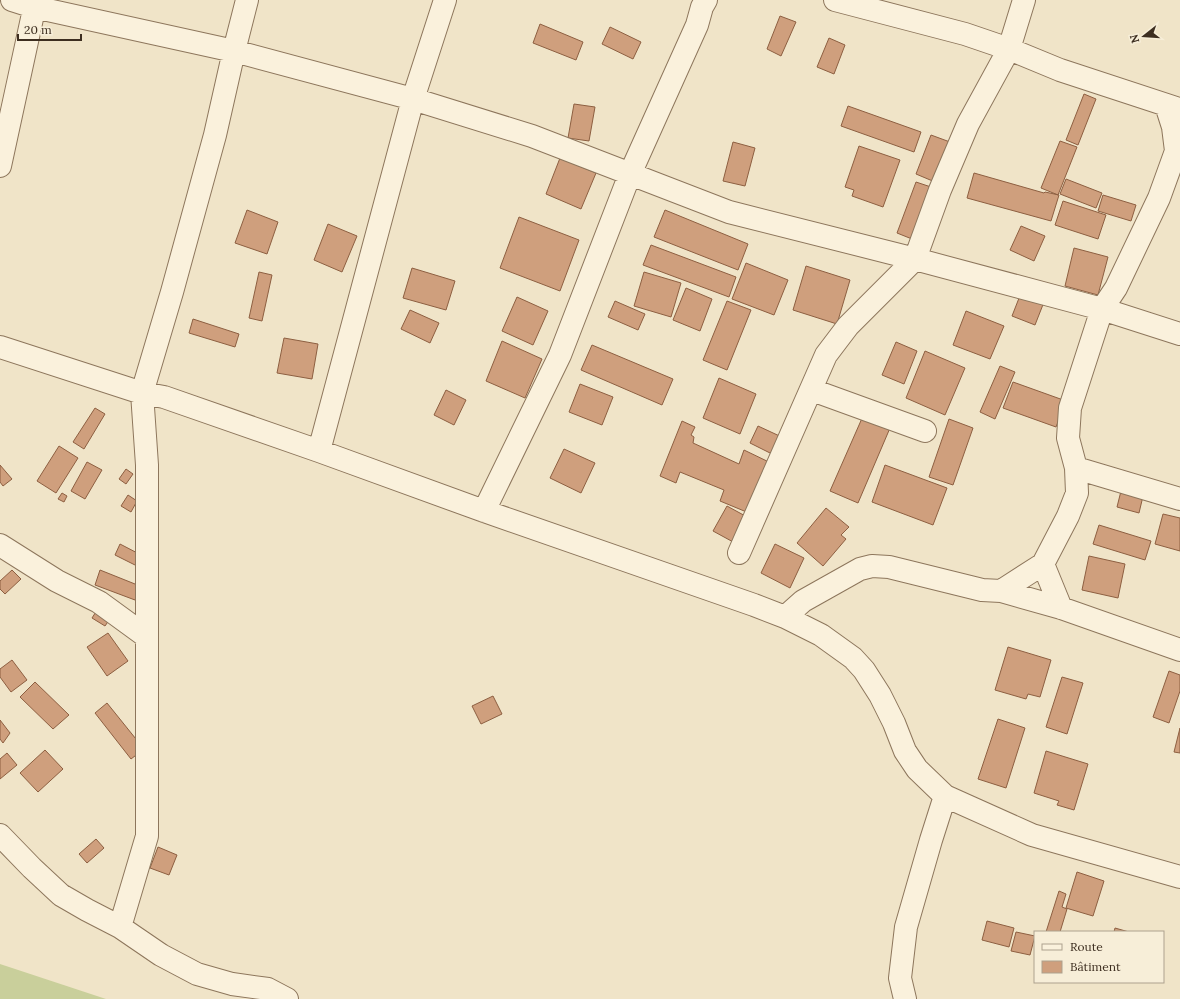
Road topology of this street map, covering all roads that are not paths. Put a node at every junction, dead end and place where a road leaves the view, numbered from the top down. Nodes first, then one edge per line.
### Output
1 (12, 0) edge
2 (247, 0) edge
3 (445, 0) edge
4 (706, 0) edge
5 (835, 0) edge
6 (1024, 0) edge
7 (35, 3) edge
8 (1009, 49) junction
9 (234, 51) junction
10 (413, 98) junction
11 (1173, 107) edge
12 (0, 166) edge
13 (630, 174) junction
14 (915, 259) junction
15 (1102, 309) junction
16 (1180, 334) edge
17 (0, 347) edge
18 (812, 390) junction
19 (142, 393) junction
20 (925, 431) dead end
21 (319, 452) junction
22 (1076, 468) junction
23 (1180, 499) edge
24 (484, 511) junction
25 (0, 545) edge
26 (739, 553) dead end
27 (1043, 564) junction
28 (1001, 591) junction
29 (1061, 608) junction
30 (785, 617) junction
31 (147, 637) junction
32 (1180, 650) edge
33 (945, 796) junction
34 (0, 835) edge
35 (1180, 877) edge
36 (120, 927) junction
37 (287, 999) edge
38 (905, 999) edge

1 - 7 street
2 - 9 street
3 - 10 street
4 - 13 street
5 - 8 street
6 - 8 street
7 - 9 street
7 - 12 street
8 - 11 street
8 - 14 street
9 - 10 street
9 - 19 street
10 - 13 street
10 - 21 street
11 - 15 street
13 - 14 street
13 - 24 street
14 - 15 street
14 - 18 street
15 - 16 street
15 - 22 street
17 - 19 street
18 - 20 street
18 - 26 street
19 - 21 street
19 - 31 street
21 - 24 street
22 - 23 street
22 - 27 street
24 - 30 street
25 - 31 street
27 - 28 street
27 - 29 street
28 - 29 street
28 - 30 street
29 - 32 street
30 - 33 street
31 - 36 street
33 - 35 street
33 - 38 street
34 - 36 street
36 - 37 street

